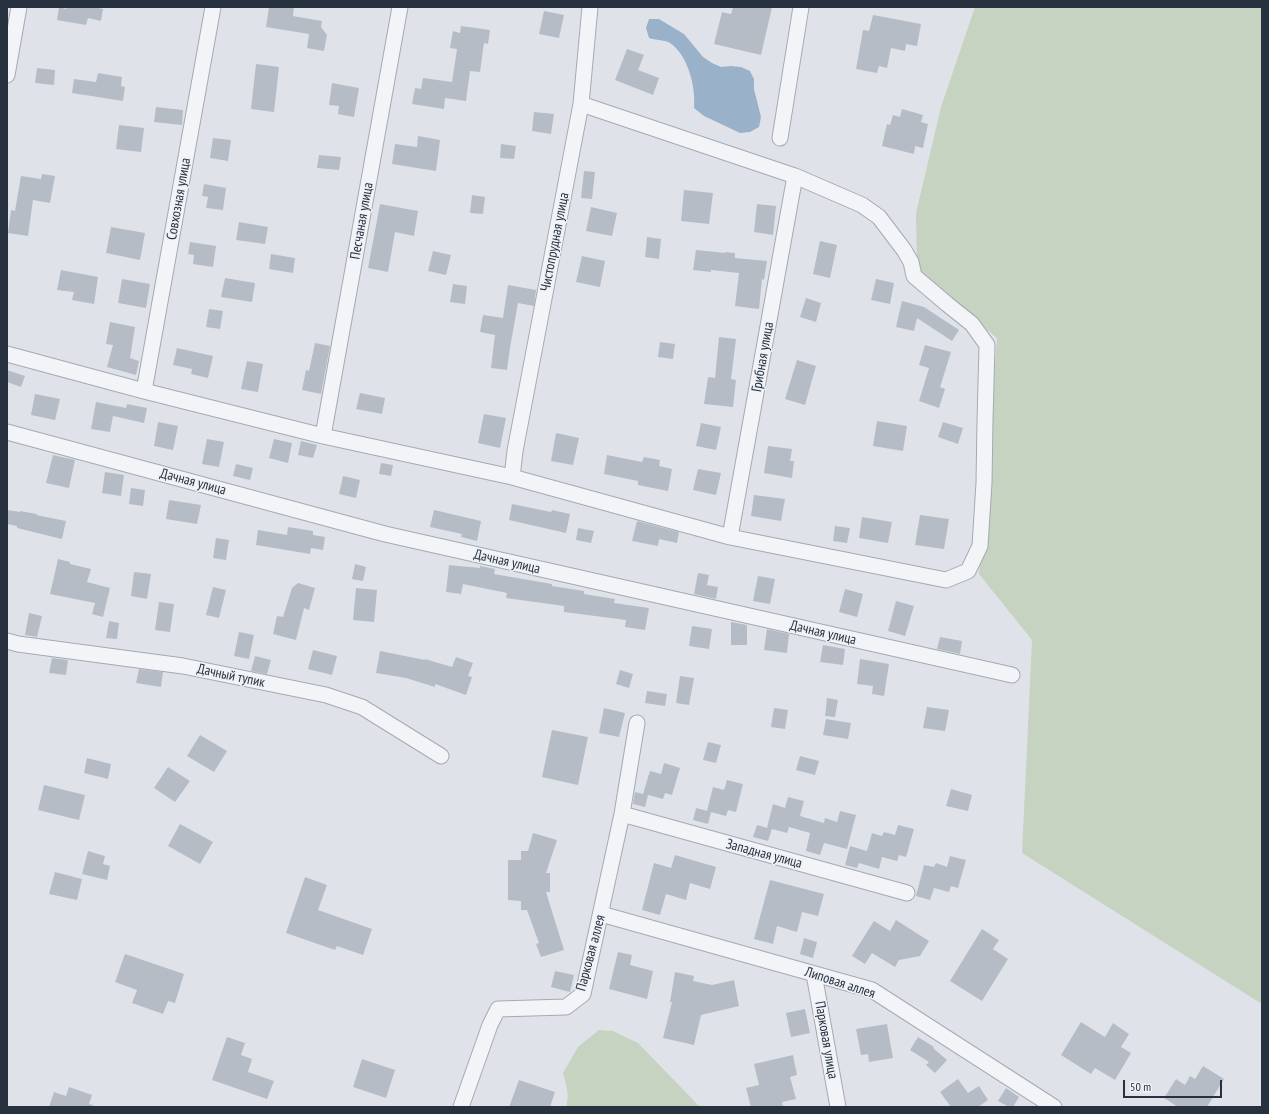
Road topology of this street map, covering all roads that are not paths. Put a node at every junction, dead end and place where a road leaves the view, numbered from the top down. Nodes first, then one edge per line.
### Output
1 (20, 7) edge
2 (213, 7) edge
3 (400, 7) edge
4 (590, 7) edge
5 (801, 7) edge
6 (7, 75) edge
7 (581, 104) junction
8 (780, 138) dead end
9 (795, 176) junction
10 (7, 354) edge
11 (144, 391) junction
12 (7, 432) edge
13 (324, 436) junction
14 (512, 476) junction
15 (730, 537) junction
16 (7, 641) edge
17 (1012, 675) dead end
18 (637, 723) dead end
19 (441, 756) dead end
20 (622, 814) junction
21 (907, 893) dead end
22 (601, 914) junction
23 (814, 974) junction
24 (461, 1107) edge
25 (838, 1107) edge
26 (1054, 1107) edge

1 - 6 street
2 - 11 street, Совхозная улица
3 - 13 street, Песчаная улица
4 - 7 street, Чистопрудная улица
5 - 8 street
7 - 9 street
7 - 14 street, Чистопрудная улица
9 - 15 street, Грибная улица
9 - 15 street
10 - 11 street
11 - 13 street
12 - 17 street, Дачная улица
13 - 14 street
14 - 15 street
16 - 19 street, Дачный тупик
18 - 20 street, Парковая аллея
20 - 21 street, Западная улица
20 - 22 street, Парковая аллея
22 - 23 street, Липовая аллея
22 - 24 street, Парковая аллея
23 - 25 street, Парковая улица
23 - 26 street, Липовая аллея

